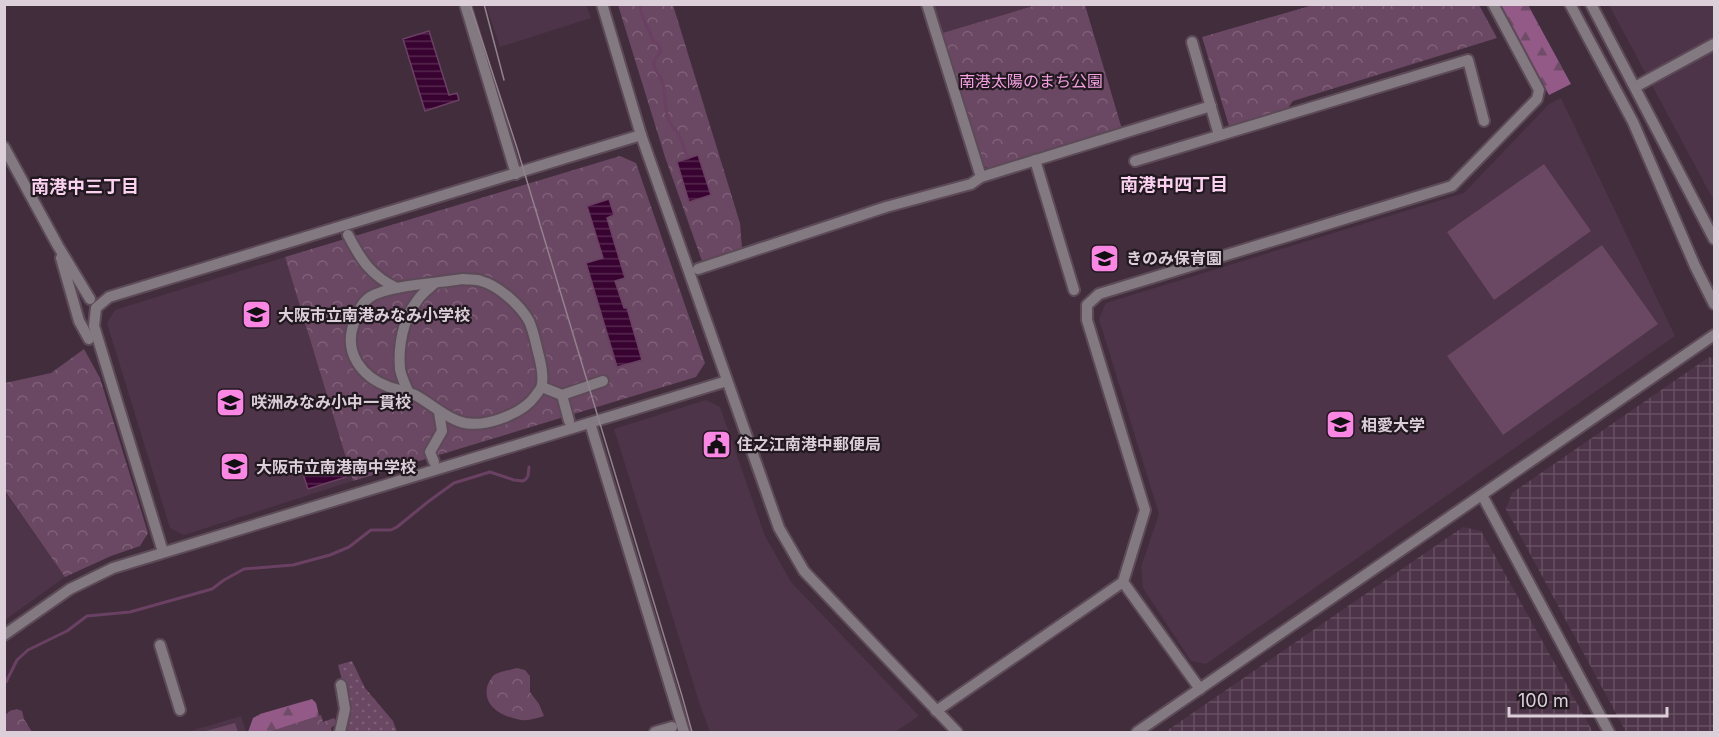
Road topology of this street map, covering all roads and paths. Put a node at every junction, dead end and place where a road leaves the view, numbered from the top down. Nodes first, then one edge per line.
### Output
1 (465, 4) edge
2 (602, 4) edge
3 (927, 4) edge
4 (1493, 4) edge
5 (1570, 4) edge
6 (1591, 4) edge
7 (1192, 42) dead end
8 (1714, 44) edge
9 (1635, 87) junction
10 (1211, 105) junction
11 (1484, 121) dead end
12 (641, 135) junction
13 (1219, 135) junction
14 (4, 147) edge
15 (1035, 160) junction
16 (1135, 161) dead end
17 (516, 174) junction
18 (981, 177) junction
19 (348, 235) dead end
20 (1714, 239) edge
21 (58, 246) junction
22 (698, 269) dead end
23 (434, 284) junction
24 (398, 288) junction
25 (1074, 290) dead end
26 (90, 299) dead end
27 (1714, 304) edge
28 (1714, 335) edge
29 (89, 339) dead end
30 (603, 381) dead end
31 (727, 381) junction
32 (542, 387) junction
33 (408, 391) junction
34 (562, 395) junction
35 (439, 412) junction
36 (569, 421) dead end
37 (459, 422) junction
38 (590, 423) junction
39 (442, 430) junction
40 (434, 462) dead end
41 (1482, 495) junction
42 (163, 552) junction
43 (1123, 582) junction
44 (4, 635) edge
45 (160, 645) dead end
46 (341, 685) dead end
47 (1200, 689) junction
48 (180, 710) dead end
49 (936, 711) junction
50 (672, 727) dead end
51 (340, 732) edge
52 (655, 732) edge
53 (684, 732) edge
54 (957, 732) edge
55 (1137, 732) edge
56 (1609, 732) edge

1 - 17 street
2 - 12 street
3 - 18 street
4 - 43 street
5 - 27 street
6 - 9 street
7 - 10 street
8 - 9 street
9 - 20 street
10 - 13 street
10 - 15 street
11 - 13 street
12 - 17 street
12 - 31 street
13 - 16 street
14 - 21 street
15 - 18 street
15 - 25 street
17 - 42 street
18 - 22 street
19 - 24 street
21 - 26 street
21 - 29 street
23 - 24 street
23 - 32 street
23 - 33 street
24 - 33 street
28 - 41 street
30 - 34 street
31 - 38 street
31 - 49 street
32 - 34 street
32 - 37 street
33 - 35 street
34 - 36 street
35 - 37 street
35 - 39 street
37 - 39 street
38 - 42 street
38 - 53 street
39 - 40 street
41 - 47 street
41 - 56 street
42 - 44 street
43 - 47 street
43 - 49 street
45 - 48 street
46 - 51 street
47 - 55 street
49 - 54 street
50 - 52 street

